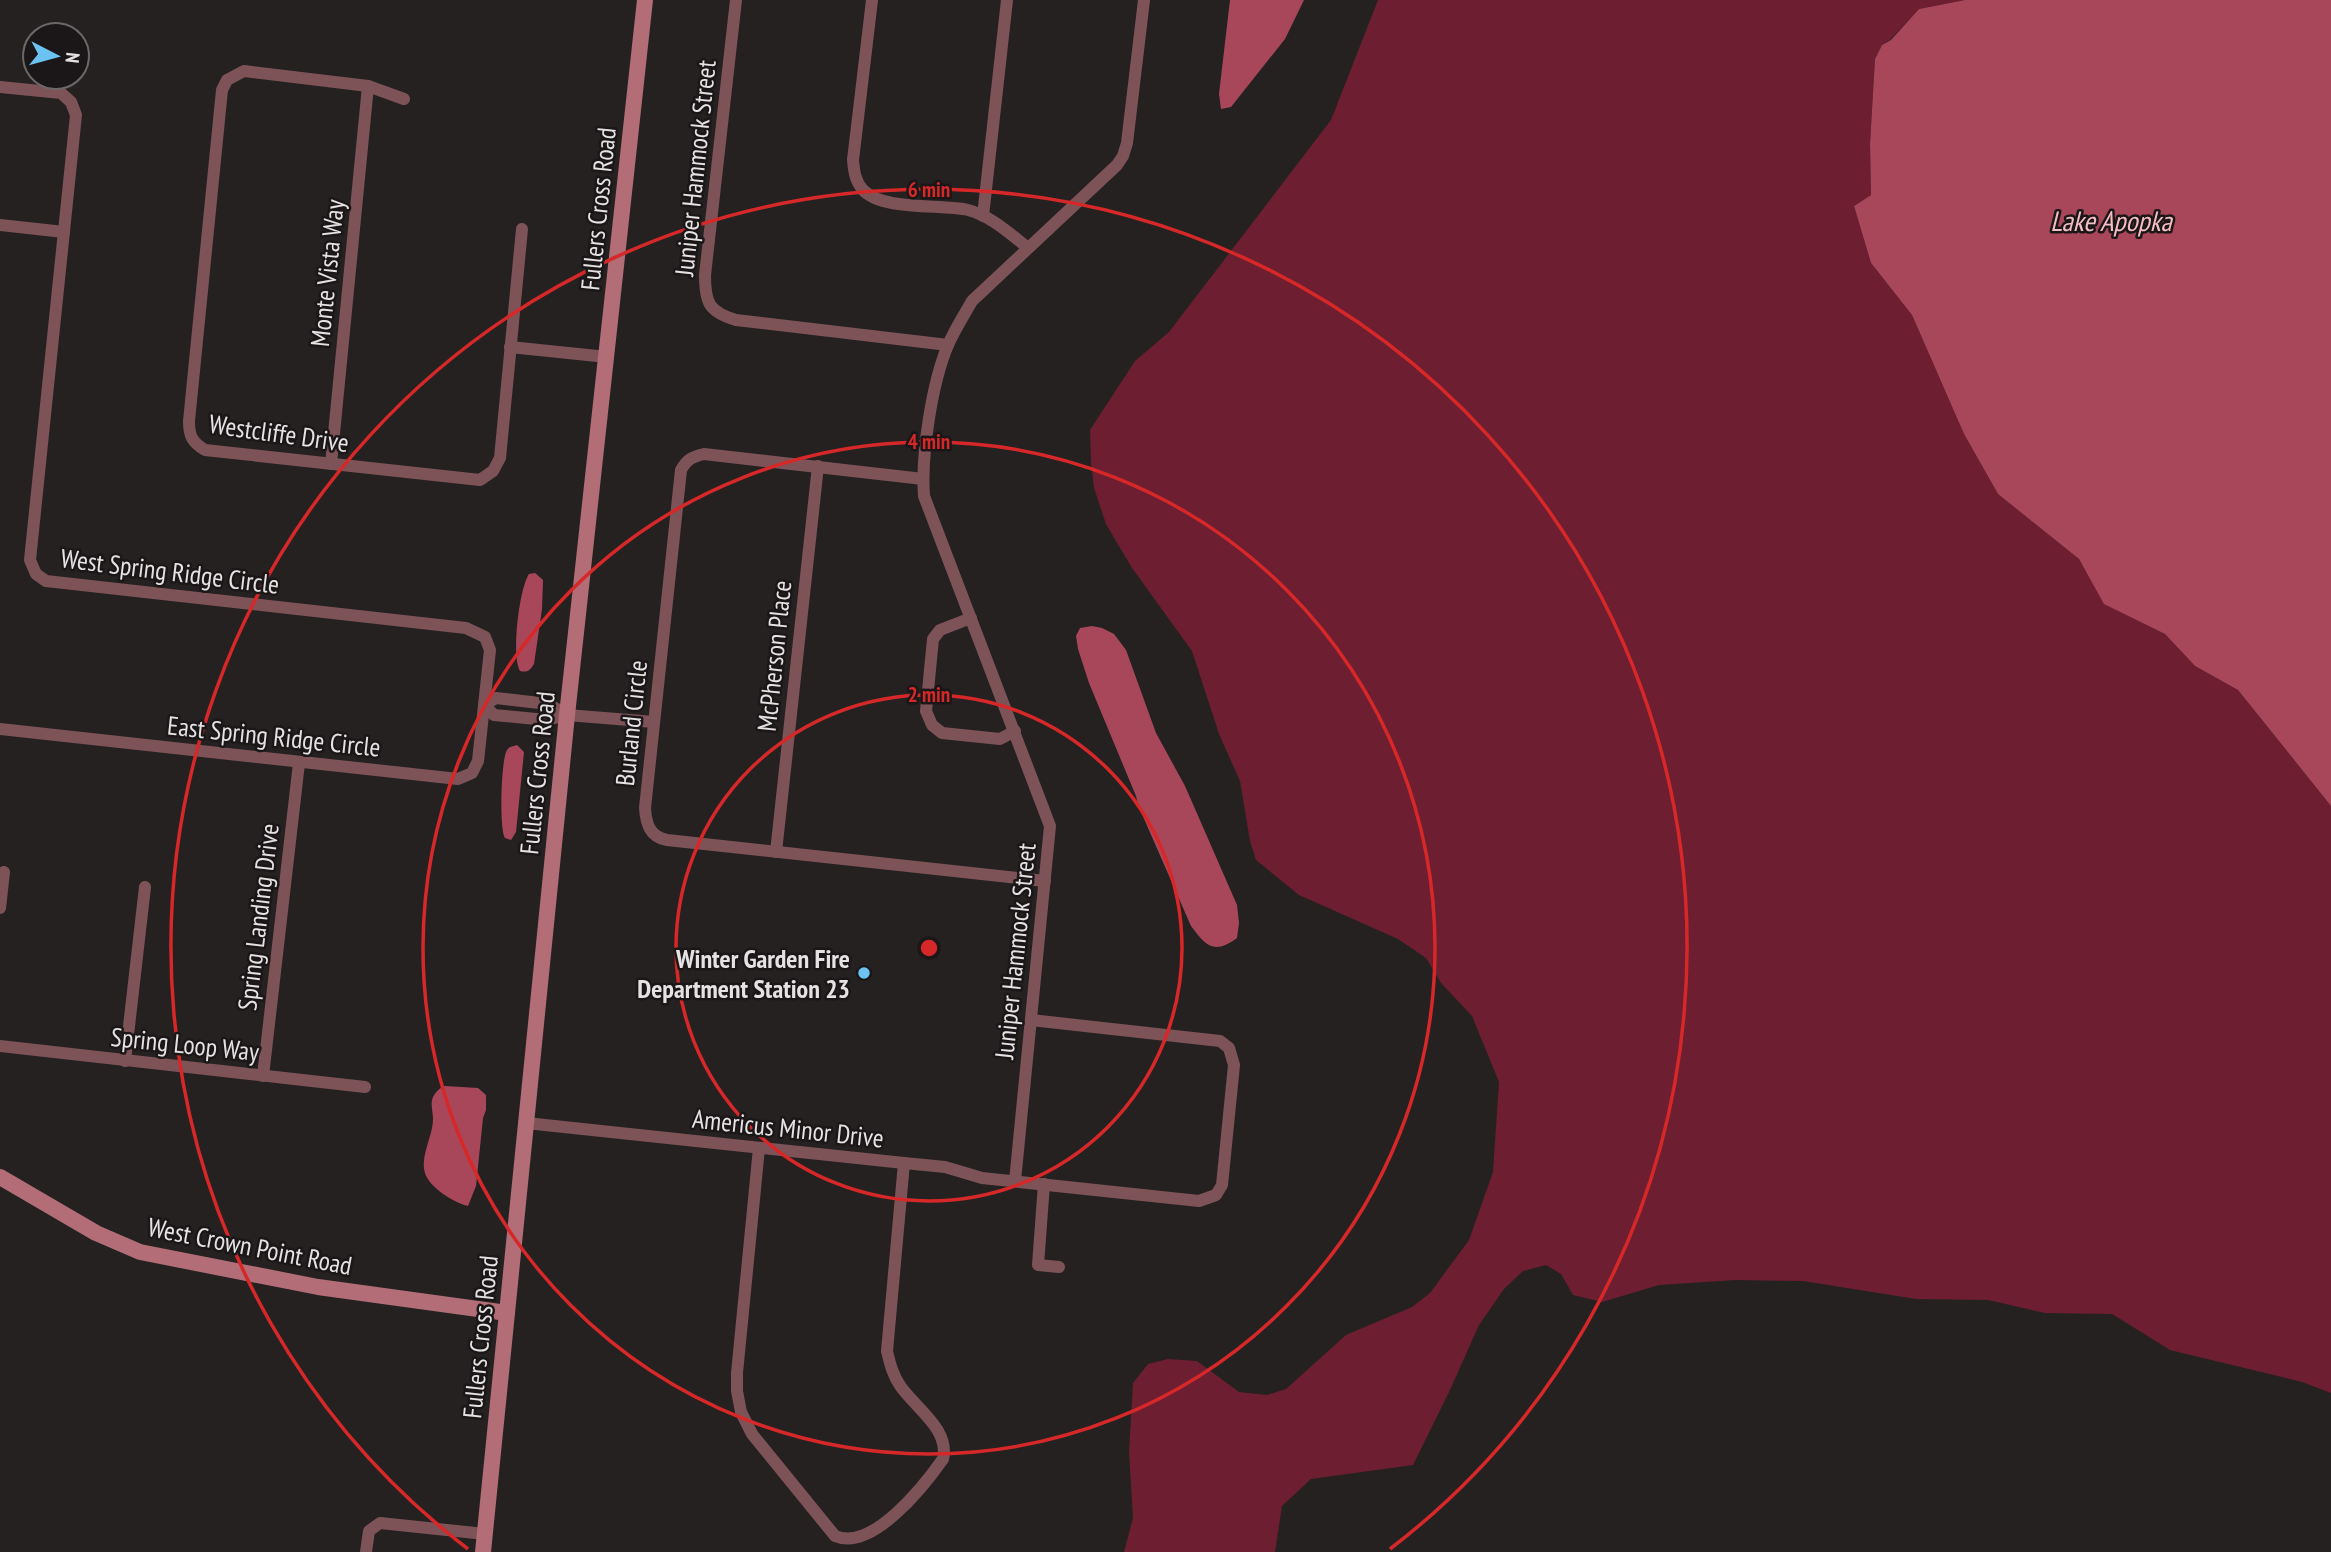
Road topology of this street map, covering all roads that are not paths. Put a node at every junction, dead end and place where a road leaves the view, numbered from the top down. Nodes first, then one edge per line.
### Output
1 (645, 0) edge
2 (736, 0) edge
3 (872, 0) edge
4 (1007, 0) edge
5 (1144, 0) edge
6 (0, 86) edge
7 (369, 86) junction
8 (404, 99) dead end
9 (983, 216) junction
10 (0, 225) edge
11 (522, 229) dead end
12 (64, 232) junction
13 (1027, 247) junction
14 (948, 345) junction
15 (510, 347) junction
16 (607, 357) junction
17 (331, 464) junction
18 (818, 466) junction
19 (923, 479) junction
20 (971, 618) junction
21 (484, 705) junction
22 (567, 715) junction
23 (654, 722) junction
24 (0, 729) edge
25 (1015, 731) junction
26 (299, 763) junction
27 (776, 852) junction
28 (4, 872) dead end
29 (1045, 881) junction
30 (145, 887) dead end
31 (0, 908) edge
32 (1031, 1020) junction
33 (0, 1046) edge
34 (125, 1061) junction
35 (263, 1076) junction
36 (365, 1087) dead end
37 (526, 1123) junction
38 (759, 1148) junction
39 (904, 1163) junction
40 (0, 1177) edge
41 (1015, 1181) junction
42 (1044, 1184) junction
43 (1059, 1267) dead end
44 (507, 1313) junction
45 (485, 1534) junction
46 (366, 1552) edge
47 (483, 1552) edge

1 - 16 street, Fullers Cross Road
2 - 14 street, Juniper Hammock Street
3 - 9 street
4 - 9 street
5 - 13 street, Juniper Hammock Street
6 - 12 street, West Spring Ridge Circle
7 - 8 street, Westcliffe Drive
7 - 17 street, Monte Vista Way
7 - 17 street, Westcliffe Drive
9 - 13 street
10 - 12 street
11 - 15 street, Westcliffe Drive
12 - 21 street, West Spring Ridge Circle
13 - 14 street, Juniper Hammock Street
14 - 19 street, Juniper Hammock Street
15 - 16 street
15 - 17 street, Westcliffe Drive
16 - 22 street, Fullers Cross Road
18 - 19 street, Burland Circle
18 - 23 street, Burland Circle
18 - 27 street, McPherson Place
19 - 20 street, Juniper Hammock Street
20 - 25 street, Juniper Hammock Street
20 - 25 street
21 - 22 street
21 - 26 street, East Spring Ridge Circle
22 - 23 street
22 - 37 street, Fullers Cross Road
23 - 27 street, Burland Circle
24 - 26 street, East Spring Ridge Circle
25 - 29 street, Juniper Hammock Street
26 - 35 street, Spring Landing Drive
27 - 29 street, Burland Circle
28 - 31 street
29 - 32 street, Juniper Hammock Street
30 - 34 street
32 - 41 street, Juniper Hammock Street
32 - 42 street, Americus Minor Drive
33 - 34 street, Spring Loop Way
34 - 35 street, Spring Loop Way
35 - 36 street, Spring Loop Way
37 - 38 street, Americus Minor Drive
37 - 44 street, Fullers Cross Road
38 - 39 street, Americus Minor Drive
38 - 39 street
39 - 41 street, Americus Minor Drive
40 - 44 street, West Crown Point Road
41 - 42 street, Americus Minor Drive
42 - 43 street
44 - 45 street, Fullers Cross Road
45 - 46 street
45 - 47 street, Fullers Cross Road

